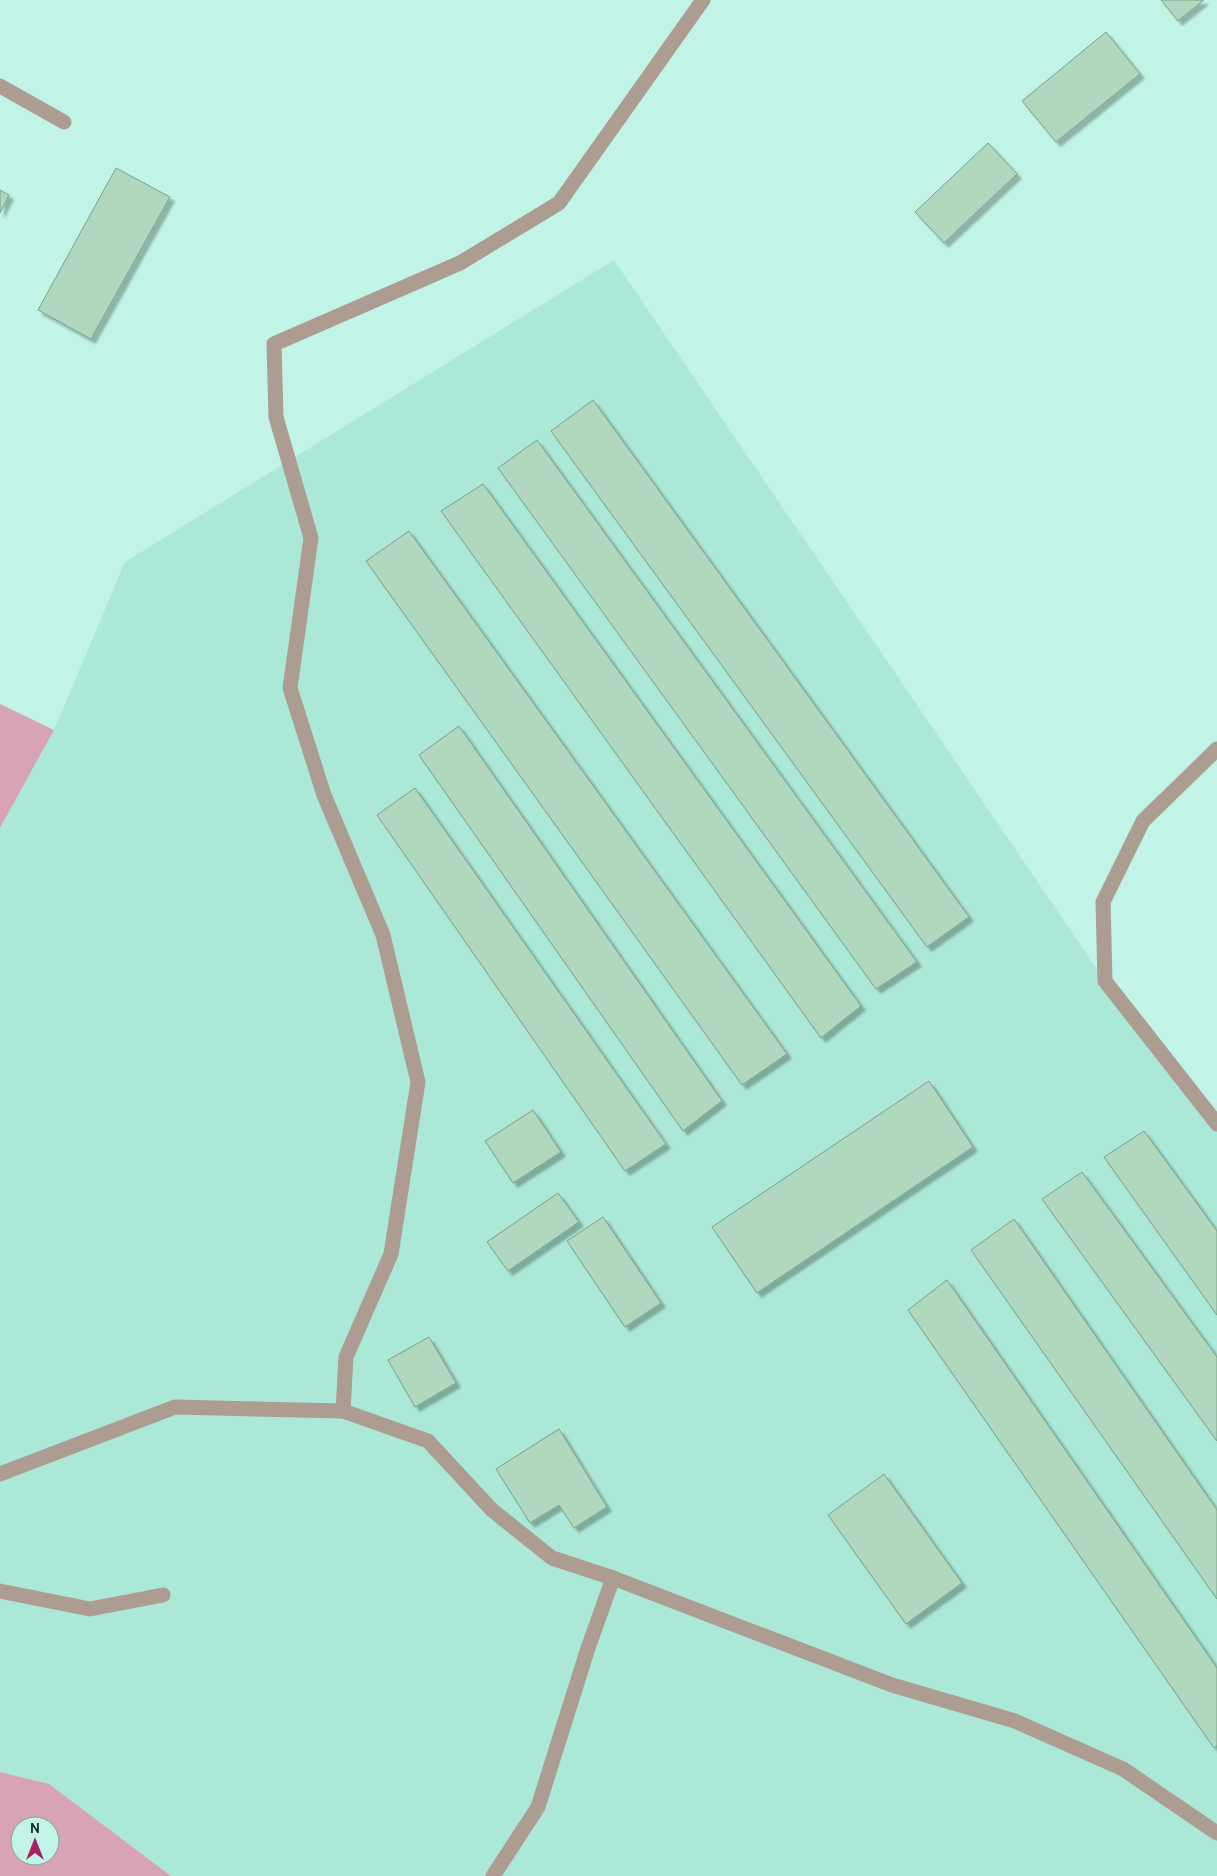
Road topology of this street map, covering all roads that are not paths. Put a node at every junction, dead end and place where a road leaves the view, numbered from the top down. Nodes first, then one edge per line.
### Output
1 (703, 0) edge
2 (0, 86) edge
3 (64, 122) dead end
4 (1217, 749) edge
5 (1217, 1124) edge
6 (343, 1411) junction
7 (0, 1474) edge
8 (614, 1578) junction
9 (0, 1591) edge
10 (163, 1596) dead end
11 (1217, 1833) edge
12 (493, 1876) edge

1 - 6 street
2 - 3 street
4 - 5 street
6 - 7 street
6 - 8 street
8 - 11 street
8 - 12 street
9 - 10 street

